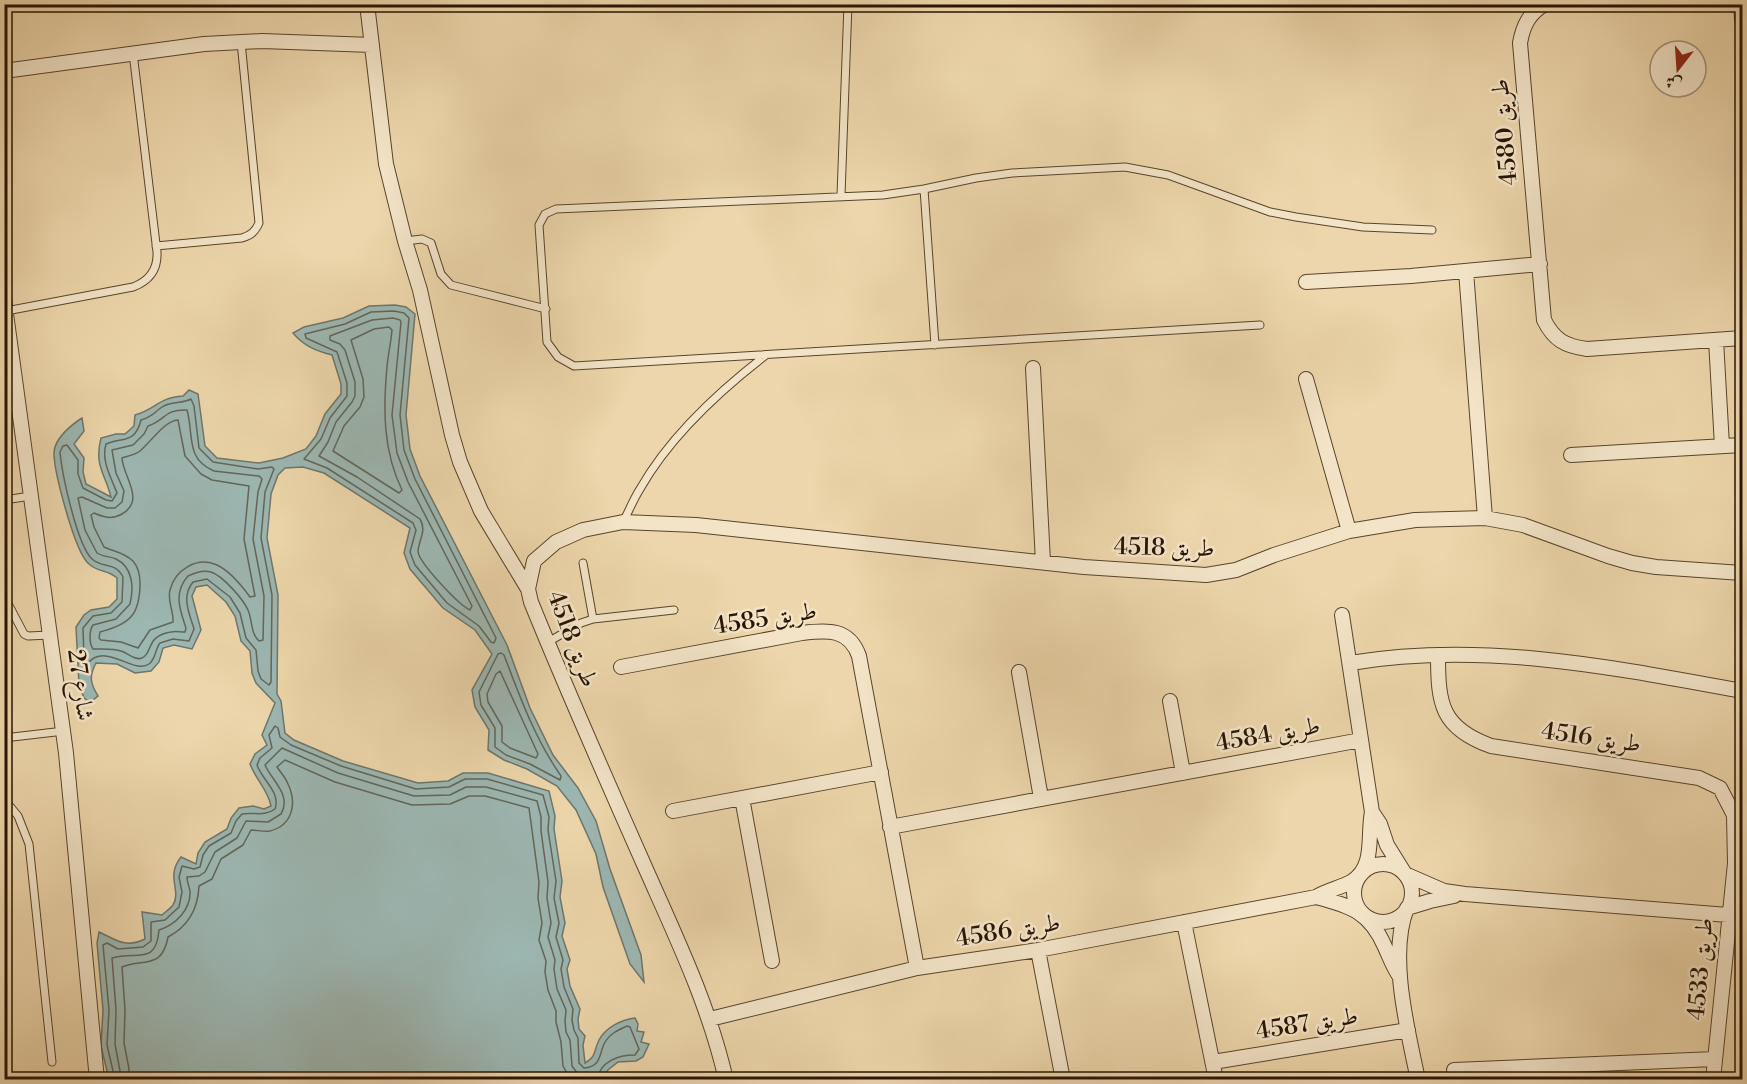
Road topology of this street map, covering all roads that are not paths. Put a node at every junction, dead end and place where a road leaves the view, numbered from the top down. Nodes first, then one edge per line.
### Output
1 (368, 4) edge
2 (848, 4) edge
3 (1545, 4) edge
4 (1742, 4) edge
5 (1743, 19) edge
6 (241, 42) junction
7 (372, 45) junction
8 (133, 53) junction
9 (4, 71) edge
10 (924, 189) junction
11 (841, 195) junction
12 (1432, 230) dead end
13 (405, 242) junction
14 (156, 246) junction
15 (1540, 264) junction
16 (1466, 271) junction
17 (1306, 282) dead end
18 (5, 305) edge
19 (546, 309) junction
20 (1260, 325) dead end
21 (1743, 338) edge
22 (1716, 340) junction
23 (935, 345) junction
24 (766, 355) junction
25 (8, 362) edge
26 (1033, 368) dead end
27 (1306, 379) dead end
28 (1743, 445) edge
29 (1722, 446) junction
30 (1571, 455) dead end
31 (31, 496) junction
32 (4, 500) edge
33 (1485, 518) junction
34 (623, 522) junction
35 (1349, 531) junction
36 (1043, 562) junction
37 (583, 563) dead end
38 (1743, 573) edge
39 (528, 590) junction
40 (4, 596) edge
41 (674, 610) dead end
42 (1342, 615) dead end
43 (592, 619) junction
44 (51, 635) junction
45 (548, 642) junction
46 (1438, 655) junction
47 (1350, 663) junction
48 (621, 667) dead end
49 (1018, 672) dead end
50 (1743, 691) edge
51 (1170, 701) dead end
52 (64, 731) junction
53 (4, 738) edge
54 (1361, 740) junction
55 (881, 772) junction
56 (1183, 773) junction
57 (742, 798) junction
58 (1041, 798) junction
59 (4, 800) edge
60 (673, 811) dead end
61 (1372, 812) junction
62 (890, 826) junction
63 (1739, 863) edge
64 (1405, 874) junction
65 (1358, 877) junction
66 (1466, 894) junction
67 (1316, 897) junction
68 (1407, 908) junction
69 (1728, 915) junction
70 (1367, 917) junction
71 (1184, 921) junction
72 (1038, 950) junction
73 (772, 960) dead end
74 (917, 968) junction
75 (1400, 977) junction
76 (710, 1019) junction
77 (1408, 1030) junction
78 (1715, 1059) junction
79 (52, 1062) dead end
80 (1213, 1062) junction
81 (1454, 1070) dead end
82 (97, 1080) edge
83 (726, 1080) edge
84 (1063, 1080) edge
85 (1216, 1080) edge
86 (1418, 1080) edge
87 (1713, 1080) edge

1 - 7 street
2 - 11 lane
3 - 15 street, طريق 4580
4 - 5 street
6 - 7 street
6 - 8 street
6 - 14 lane
7 - 13 street
8 - 9 street
8 - 14 lane
10 - 11 lane
10 - 12 lane
10 - 23 lane
11 - 19 lane
13 - 19 lane
13 - 39 street
14 - 18 lane
15 - 16 street
15 - 22 street, طريق 4580
16 - 17 street
16 - 33 street
18 - 25 street, شارع 27
19 - 24 lane
20 - 23 lane
21 - 22 street, طريق 4580
22 - 29 street
23 - 24 lane
24 - 34 lane
25 - 31 street, شارع 27
26 - 36 street
27 - 35 street
28 - 29 street
29 - 30 street
31 - 32 lane
31 - 44 street, شارع 27
33 - 35 street, طريق 4518
33 - 38 street, طريق 4518
34 - 36 street, طريق 4518
34 - 39 street, طريق 4518
35 - 36 street, طريق 4518
37 - 43 lane
39 - 45 street, طريق 4518
40 - 44 lane
41 - 43 lane
42 - 47 street
43 - 45 lane
44 - 52 street, شارع 27
45 - 76 street, طريق 4518
46 - 47 street
46 - 50 street
46 - 63 street, طريق 4516
47 - 54 street
48 - 55 street, طريق 4585
49 - 58 street
51 - 56 street
52 - 53 lane
52 - 82 street, شارع 27
54 - 56 street, طريق 4584
54 - 61 street
55 - 57 street
55 - 62 street, طريق 4585
56 - 58 street, طريق 4584
57 - 60 street
57 - 73 street
58 - 62 street, طريق 4584
59 - 79 lane
61 - 64 street
61 - 65 street
62 - 74 street, طريق 4585
63 - 69 street, طريق 4533
64 - 65 street
64 - 66 street
64 - 68 street
65 - 67 street, طريق 4586
65 - 70 street
66 - 68 street
66 - 69 street
67 - 70 street, طريق 4586
67 - 71 street, طريق 4586
68 - 70 street
68 - 75 street
69 - 78 street, طريق 4533
70 - 75 street
71 - 72 street, طريق 4586
71 - 80 street
72 - 74 street, طريق 4586
72 - 84 street
74 - 76 street, طريق 4586
75 - 77 street
76 - 83 street, طريق 4518
77 - 80 street, طريق 4587
77 - 86 street
78 - 81 street
78 - 87 street, طريق 4533
80 - 85 street

